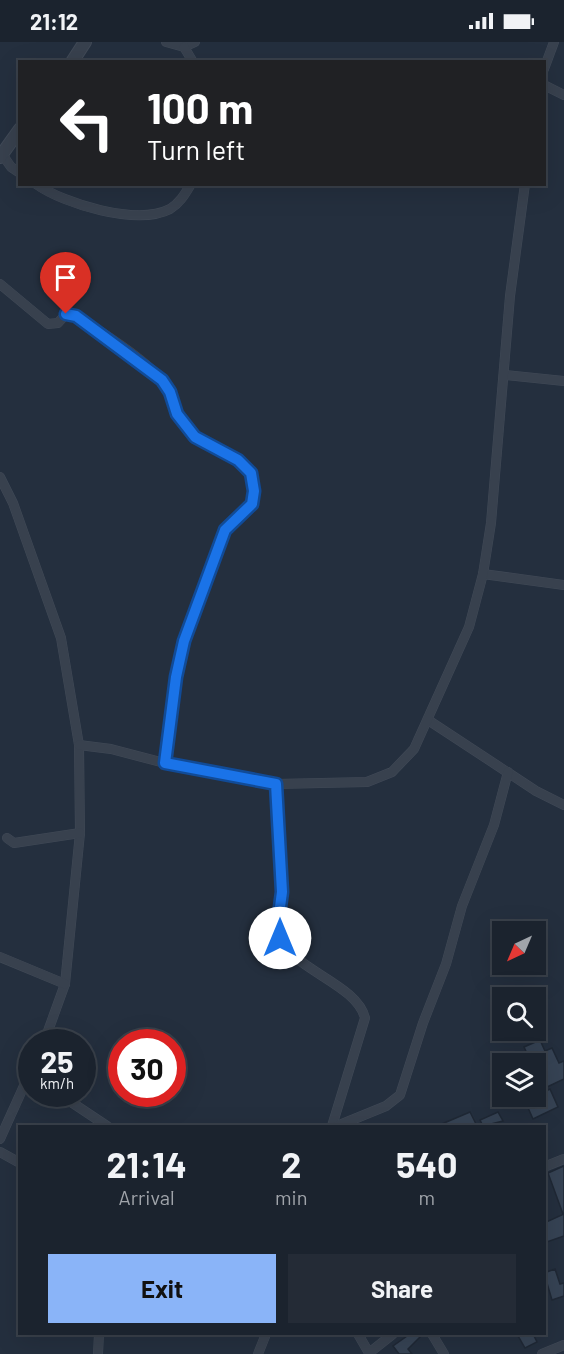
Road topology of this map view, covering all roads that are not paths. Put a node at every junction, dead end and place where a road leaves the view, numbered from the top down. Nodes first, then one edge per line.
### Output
1 (85, 42) edge
2 (166, 42) edge
3 (195, 42) edge
4 (554, 42) edge
5 (184, 47) junction
6 (73, 60) edge
7 (192, 60) edge
8 (546, 64) edge
9 (546, 86) edge
10 (564, 95) edge
11 (18, 132) edge
12 (1, 156) edge
13 (18, 172) edge
14 (40, 186) edge
15 (190, 186) edge
16 (525, 186) edge
17 (0, 284) edge
18 (506, 375) junction
19 (564, 381) edge
20 (0, 477) edge
21 (483, 574) junction
22 (564, 585) edge
23 (428, 720) junction
24 (79, 745) junction
25 (165, 763) junction
26 (508, 772) junction
27 (276, 784) junction
28 (564, 805) edge
29 (80, 834) junction
30 (7, 838) dead end
31 (0, 957) edge
32 (65, 984) junction
33 (49, 1029) edge
34 (18, 1098) edge
35 (78, 1107) edge
36 (106, 1125) edge
37 (332, 1125) edge
38 (339, 1125) edge
39 (0, 1139) edge
40 (0, 1152) edge
41 (564, 1159) edge
42 (18, 1163) edge
43 (546, 1166) edge
44 (99, 1335) edge
45 (266, 1335) edge
46 (359, 1335) edge
47 (392, 1335) edge
48 (433, 1335) edge
49 (564, 1345) edge
50 (379, 1350) edge
51 (98, 1354) edge
52 (258, 1354) edge
53 (444, 1354) edge
54 (542, 1354) edge

1 - 6 street
2 - 5 street
3 - 5 street
4 - 8 street
5 - 7 street
9 - 10 street
11 - 12 street
12 - 13 street
14 - 15 street
16 - 18 street
17 - 25 street
18 - 19 street
18 - 21 street
20 - 24 street
21 - 22 street
21 - 23 street
23 - 26 street
23 - 27 street
24 - 25 street
24 - 29 street
25 - 27 street
26 - 28 street
26 - 38 street
27 - 37 street
29 - 30 street
29 - 32 street
31 - 32 street
32 - 33 street
34 - 39 street
35 - 36 street
40 - 42 street
41 - 43 street
44 - 51 street
45 - 52 street
46 - 50 street
47 - 50 street
48 - 53 street
49 - 54 street

